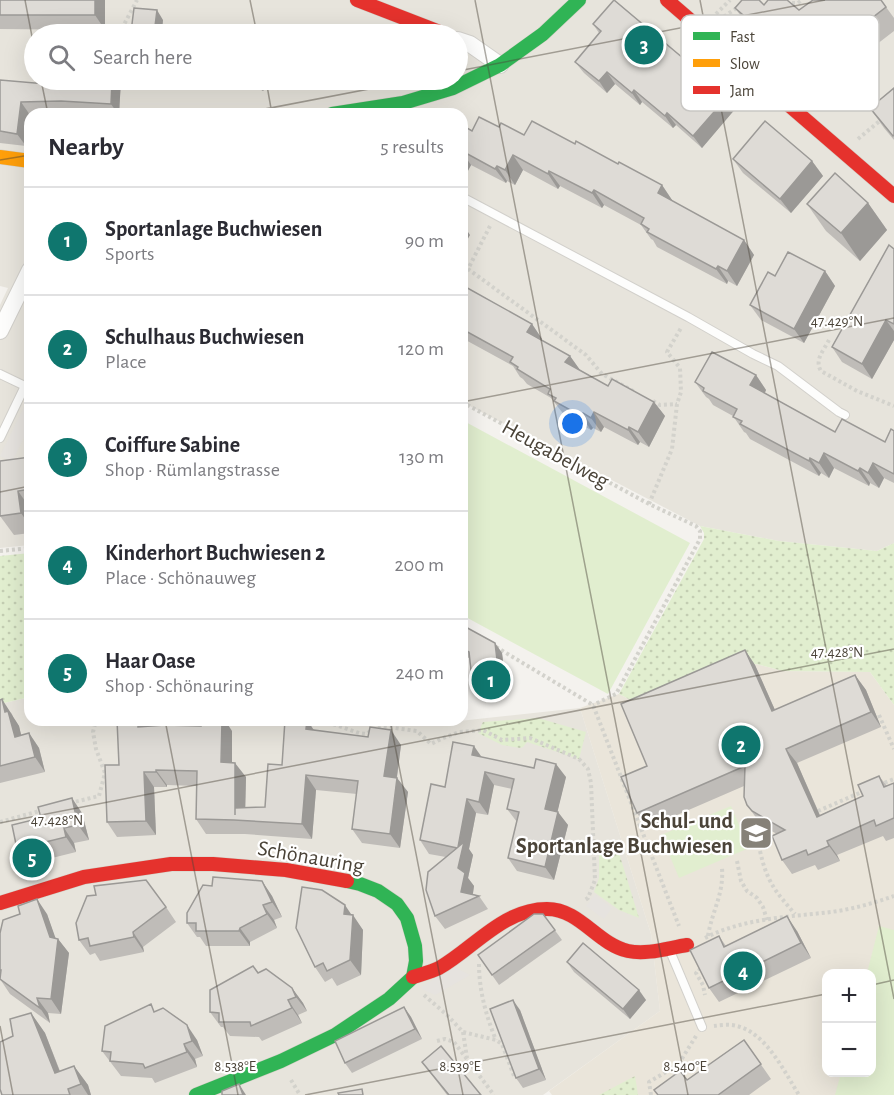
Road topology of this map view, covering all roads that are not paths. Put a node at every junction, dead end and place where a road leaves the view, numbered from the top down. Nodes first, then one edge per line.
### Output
1 (357, 0) edge
2 (579, 0) edge
3 (667, 0) edge
4 (684, 15) edge
5 (419, 24) edge
6 (468, 43) edge
7 (501, 65) junction
8 (468, 81) edge
9 (446, 90) edge
10 (371, 108) edge
11 (796, 111) edge
12 (0, 157) edge
13 (24, 160) edge
14 (894, 196) edge
15 (468, 200) edge
16 (24, 282) edge
17 (0, 332) edge
18 (0, 374) edge
19 (24, 384) edge
20 (24, 393) edge
21 (845, 415) dead end
22 (0, 438) edge
23 (0, 903) edge
24 (689, 944) road end
25 (669, 947) junction
26 (413, 977) junction
27 (702, 1027) road end
28 (196, 1095) edge

1 - 5 street
2 - 7 street
3 - 4 street
6 - 7 street
7 - 8 street
9 - 10 street
11 - 14 street
12 - 13 street
15 - 21 lane
16 - 17 street
18 - 19 lane
20 - 22 lane
23 - 26 street, Schönauring
24 - 25 street
25 - 26 street
25 - 27 lane
26 - 28 street

